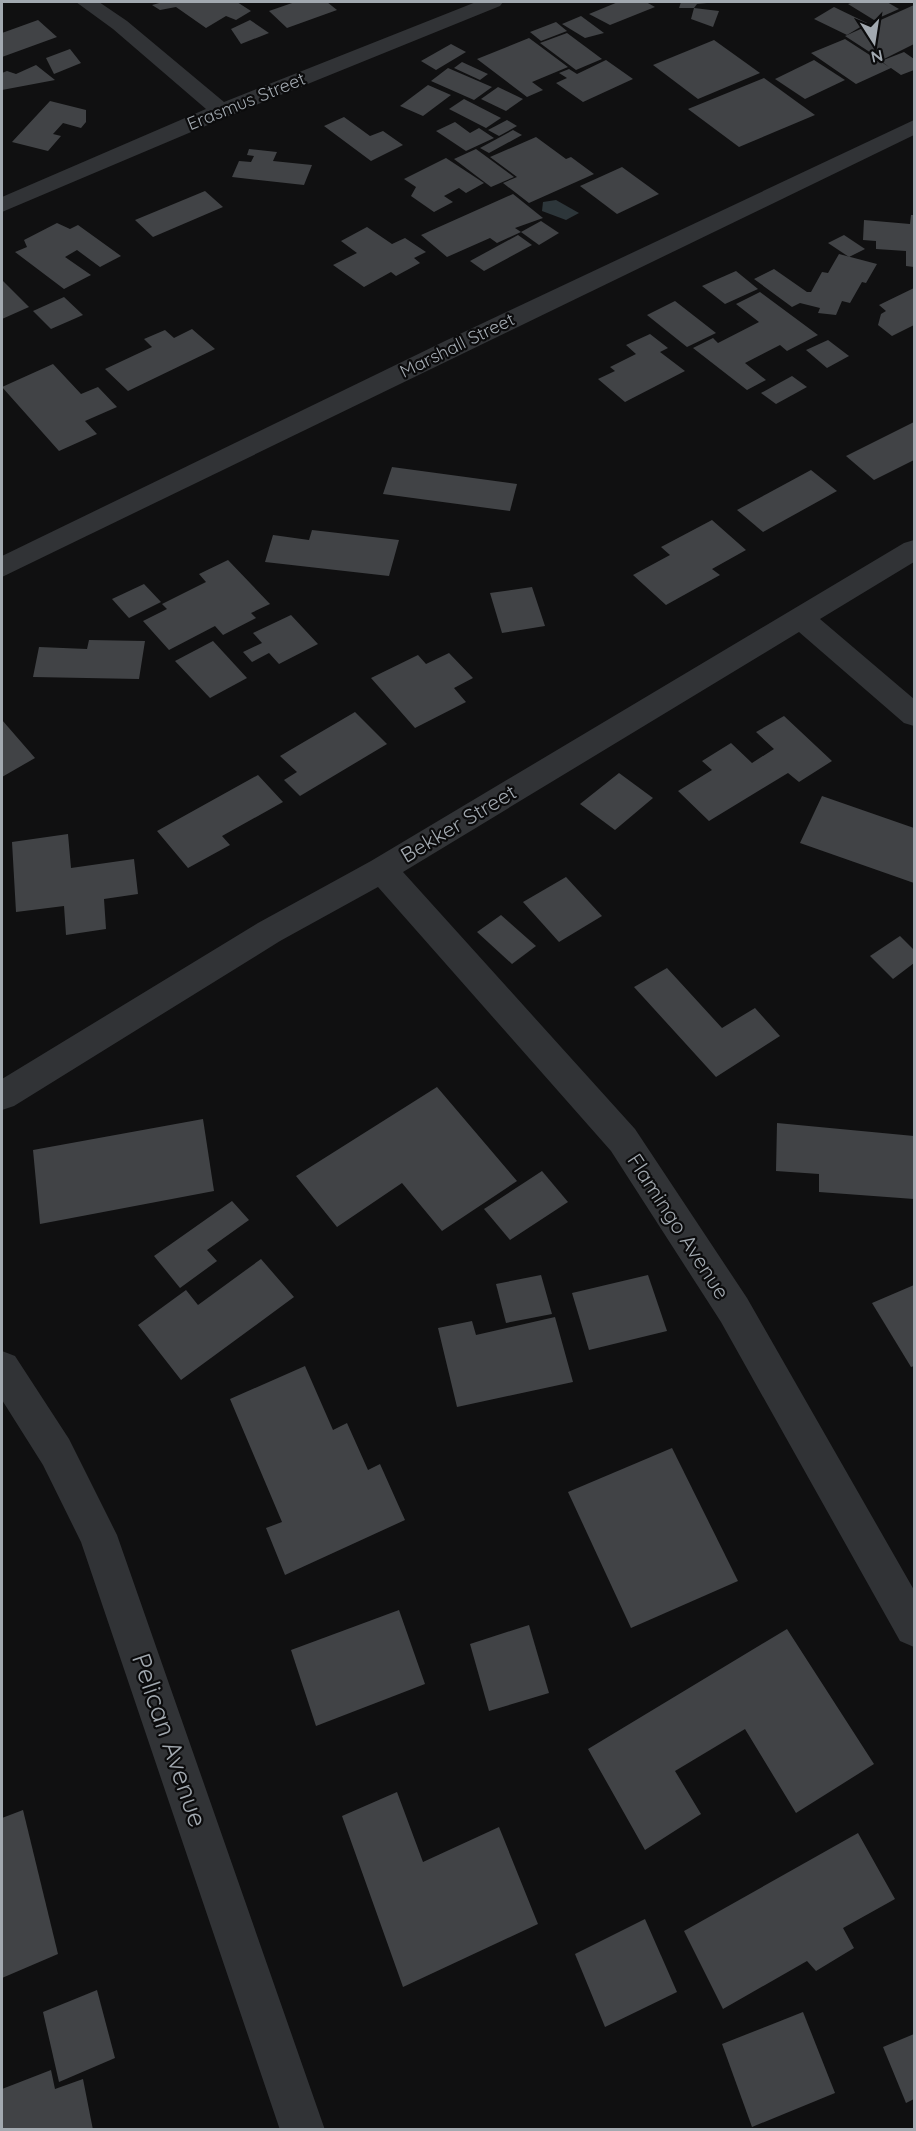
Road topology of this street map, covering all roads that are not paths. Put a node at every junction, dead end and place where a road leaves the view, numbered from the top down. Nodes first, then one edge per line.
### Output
1 (86, 2) edge
2 (493, 2) edge
3 (221, 111) junction
4 (915, 127) edge
5 (2, 205) edge
6 (915, 549) edge
7 (2, 567) edge
8 (799, 617) junction
9 (915, 715) edge
10 (382, 870) junction
11 (2, 1096) edge
12 (2, 1368) edge
13 (915, 1627) edge
14 (303, 2130) edge

1 - 3 street
2 - 3 street, Erasmus Street
3 - 5 street, Erasmus Street
4 - 7 street, Marshall Street
6 - 8 street, Bekker Street
8 - 9 street
8 - 10 street, Bekker Street
10 - 11 street, Bekker Street
10 - 13 street, Flamingo Avenue
12 - 14 street, Pelican Avenue

